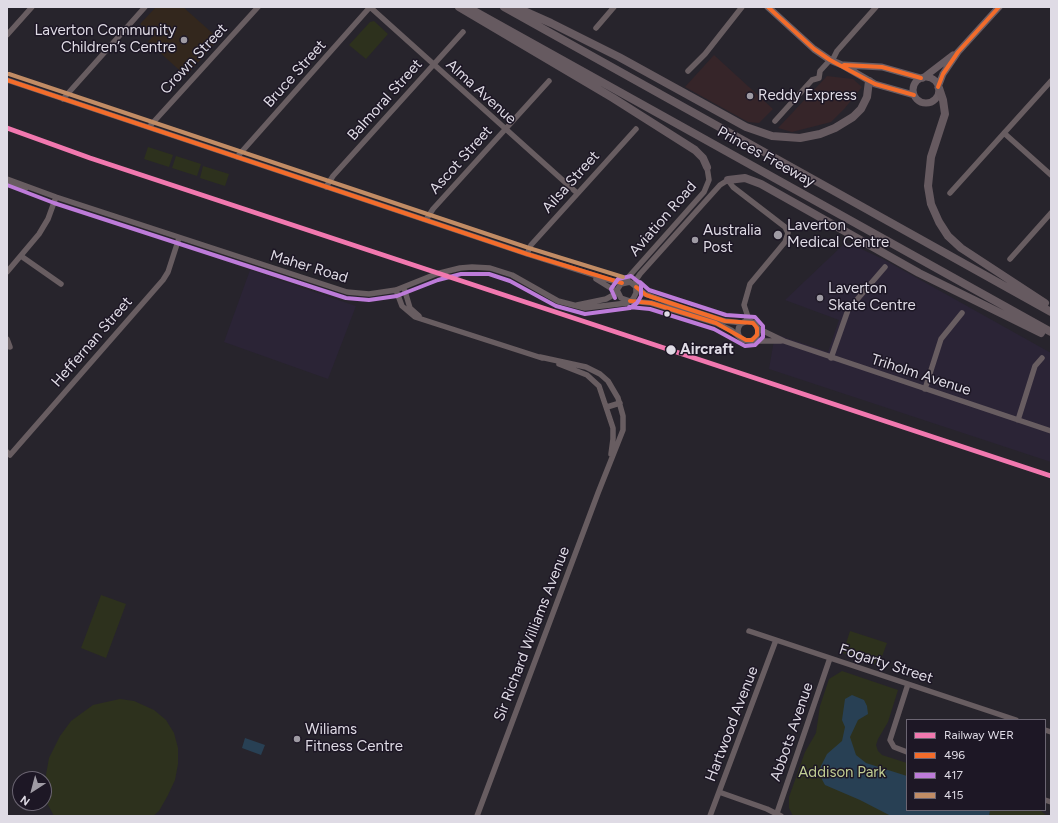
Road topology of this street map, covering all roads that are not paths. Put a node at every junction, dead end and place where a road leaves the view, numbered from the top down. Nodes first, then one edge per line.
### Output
1 (32, 7) edge
2 (145, 7) edge
3 (258, 7) edge
4 (370, 7) edge
5 (459, 7) edge
6 (468, 7) edge
7 (504, 7) edge
8 (515, 7) edge
9 (614, 7) edge
10 (742, 7) edge
11 (768, 7) edge
12 (876, 7) edge
13 (999, 7) edge
14 (596, 28) dead end
15 (463, 32) dead end
16 (7, 35) edge
17 (958, 52) junction
18 (831, 60) junction
19 (434, 65) junction
20 (842, 65) junction
21 (880, 67) junction
22 (688, 71) dead end
23 (922, 78) junction
24 (7, 80) edge
25 (869, 81) junction
26 (1051, 81) edge
27 (548, 82) dead end
28 (938, 87) junction
29 (914, 95) junction
30 (63, 99) junction
31 (775, 121) dead end
32 (149, 127) junction
33 (636, 129) dead end
34 (505, 130) junction
35 (1004, 133) junction
36 (237, 157) junction
37 (707, 167) joint
38 (1051, 175) edge
39 (7, 179) edge
40 (728, 180) junction
41 (7, 184) edge
42 (326, 187) junction
43 (36, 190) junction
44 (950, 192) dead end
45 (577, 194) junction
46 (56, 196) junction
47 (693, 205) junction
48 (700, 207) junction
49 (1051, 213) edge
50 (426, 220) junction
51 (179, 238) junction
52 (656, 246) junction
53 (662, 248) junction
54 (527, 254) junction
55 (21, 256) junction
56 (1010, 259) dead end
57 (885, 267) dead end
58 (582, 271) junction
59 (7, 272) edge
60 (623, 283) junction
61 (61, 284) dead end
62 (636, 287) junction
63 (401, 290) junction
64 (617, 293) junction
65 (630, 301) junction
66 (575, 306) junction
67 (1051, 307) edge
68 (1051, 312) edge
69 (962, 313) dead end
70 (427, 320) junction
71 (745, 321) junction
72 (757, 328) junction
73 (1051, 332) edge
74 (1051, 337) edge
75 (7, 339) edge
76 (742, 339) junction
77 (749, 341) junction
78 (784, 341) junction
79 (10, 346) dead end
80 (540, 357) junction
81 (831, 358) junction
82 (1042, 358) dead end
83 (925, 389) junction
84 (620, 404) junction
85 (607, 407) junction
86 (1018, 420) junction
87 (1051, 431) edge
88 (9, 454) edge
89 (610, 461) junction
90 (749, 631) dead end
91 (776, 640) junction
92 (830, 658) junction
93 (908, 684) junction
94 (1013, 719) edge
95 (906, 752) edge
96 (719, 792) junction
97 (779, 814) edge
98 (477, 816) edge
99 (710, 816) edge

1 - 16 street
2 - 30 street
3 - 32 street, Crown Street
4 - 19 street, Alma Avenue
4 - 36 street, Bruce Street
5 - 37 highway
6 - 73 highway, Princes Freeway
7 - 68 highway, Princes Freeway
8 - 25 highway
9 - 14 street
10 - 22 street
11 - 18 main road
12 - 18 street
13 - 17 main road
15 - 19 street, Balmoral Street
17 - 23 main road
17 - 28 main road
18 - 20 main road
18 - 31 street
19 - 34 street, Alma Avenue
19 - 42 street, Balmoral Street
20 - 21 main road
20 - 25 main road
21 - 23 main road
21 - 25 main road
23 - 28 main road
23 - 29 main road
24 - 30 street
25 - 29 main road
26 - 35 street
27 - 34 street, Ascot Street
28 - 29 main road
28 - 67 highway
30 - 32 street
32 - 36 street
33 - 45 street, Ailsa Street
34 - 45 street, Alma Avenue
34 - 50 street, Ascot Street
35 - 38 street
35 - 44 street
36 - 42 street
37 - 47 street, Aviation Road
39 - 43 street, Maher Road
40 - 48 street, Aviation Road
40 - 71 street
40 - 74 highway
41 - 43 street, Maher Road
42 - 50 street
43 - 46 street, Maher Road
45 - 54 street, Ailsa Street
46 - 51 street, Maher Road
46 - 55 street
47 - 48 street
47 - 52 street, Aviation Road
48 - 53 street, Aviation Road
49 - 56 street
50 - 54 street
51 - 63 street, Maher Road
51 - 88 street, Heffernan Street
52 - 53 street
52 - 60 street, Aviation Road
53 - 62 street, Aviation Road
54 - 58 street
55 - 59 street
55 - 61 street
57 - 81 street
58 - 60 street
58 - 64 street
60 - 62 street
60 - 64 street
62 - 65 street
62 - 71 street
63 - 66 street, Maher Road
63 - 70 street, Sir Richard Williams Avenue
63 - 70 street, Sir Richard Williams Avenue
64 - 65 street
64 - 66 street
65 - 66 street, Maher Road
65 - 76 street
69 - 83 street
70 - 80 street, Sir Richard Williams Avenue
71 - 72 street
71 - 76 street
72 - 77 street
72 - 78 street, Triholm Avenue
75 - 79 street
76 - 77 street
77 - 78 street, Triholm Avenue
78 - 81 street, Triholm Avenue
80 - 84 street, Sir Richard Williams Avenue
80 - 85 street, Sir Richard Williams Avenue
81 - 83 street, Triholm Avenue
82 - 86 street
83 - 86 street, Triholm Avenue
84 - 85 street
84 - 89 street, Sir Richard Williams Avenue
85 - 89 street, Sir Richard Williams Avenue
86 - 87 street, Triholm Avenue
89 - 98 street, Sir Richard Williams Avenue
90 - 91 street, Fogarty Street
91 - 92 street, Fogarty Street
91 - 96 street, Hartwood Avenue
92 - 93 street, Fogarty Street
92 - 97 street, Abbots Avenue
93 - 94 street, Fogarty Street
93 - 95 street
96 - 97 street
96 - 99 street, Hartwood Avenue

